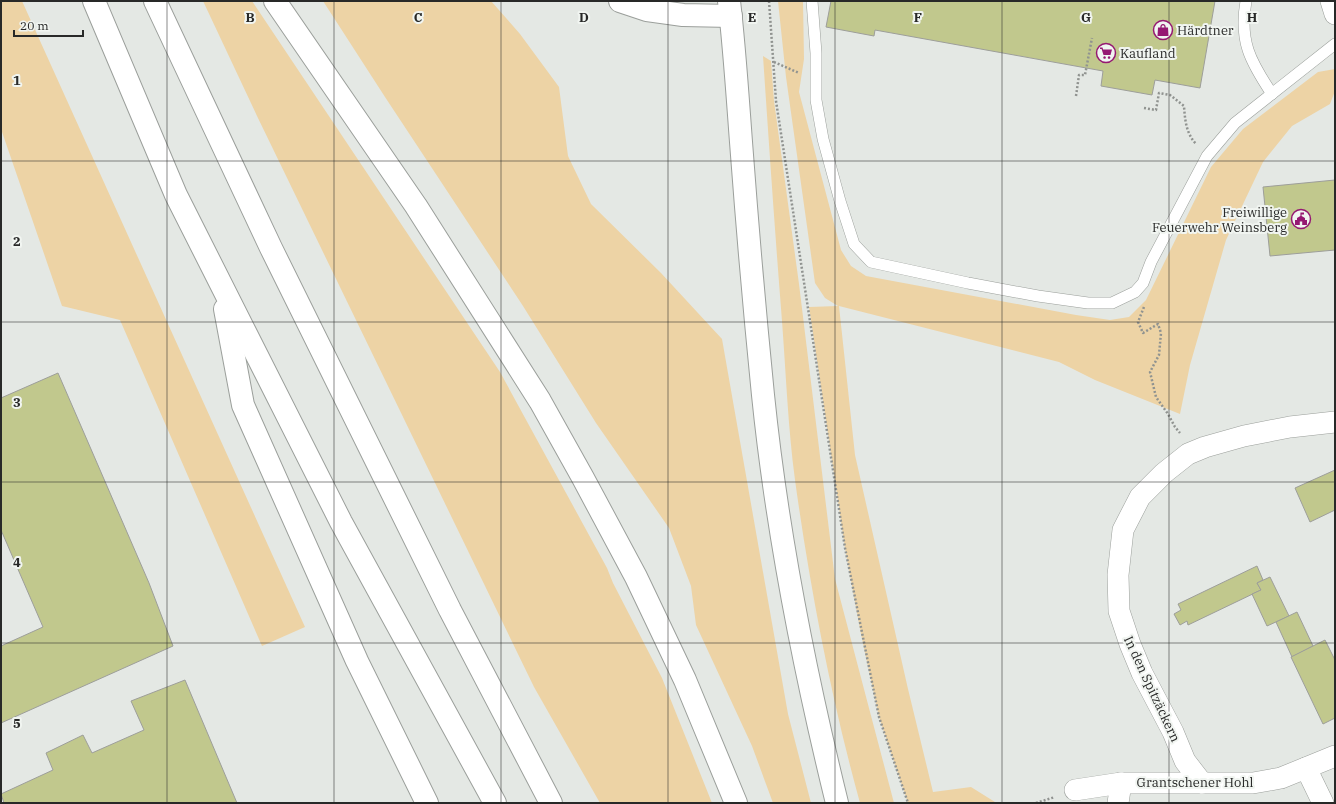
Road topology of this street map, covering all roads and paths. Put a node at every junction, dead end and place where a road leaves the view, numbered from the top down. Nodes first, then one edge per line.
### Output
1 (94, 1) edge
2 (155, 1) edge
3 (275, 1) edge
4 (620, 1) edge
5 (770, 1) edge
6 (812, 1) edge
7 (1246, 1) edge
8 (1330, 1) edge
9 (730, 8) edge
10 (1335, 14) edge
11 (1092, 38) dead end
12 (1335, 44) edge
13 (774, 61) junction
14 (816, 81) junction
15 (1272, 94) junction
16 (1076, 96) dead end
17 (1144, 108) dead end
18 (1207, 156) junction
19 (220, 284) junction
20 (1135, 292) junction
21 (1335, 422) edge
22 (1188, 454) junction
23 (1335, 756) edge
24 (1306, 768) junction
25 (1202, 783) junction
26 (1074, 790) dead end
27 (1119, 793) edge
28 (426, 803) edge
29 (495, 803) edge
30 (551, 803) edge
31 (736, 803) edge
32 (837, 803) edge
33 (908, 803) edge
34 (1323, 803) edge

1 - 19 main road
2 - 30 main road
3 - 31 main road
4 - 9 main road
5 - 13 path
6 - 14 lane
7 - 15 lane
8 - 10 street
9 - 32 main road
11 - 16 path
12 - 15 lane
13 - 14 path
13 - 33 path
14 - 20 lane
15 - 18 lane
17 - 18 path
18 - 20 lane
19 - 28 main road
19 - 29 main road
20 - 22 path
21 - 22 street, In den Spitzäckern
22 - 25 street, In den Spitzäckern
23 - 24 street, Grantschener Hohl
24 - 25 street, Grantschener Hohl
24 - 34 street
25 - 27 street, Grantschener Hohl
26 - 27 street, Grantschener Hohl

